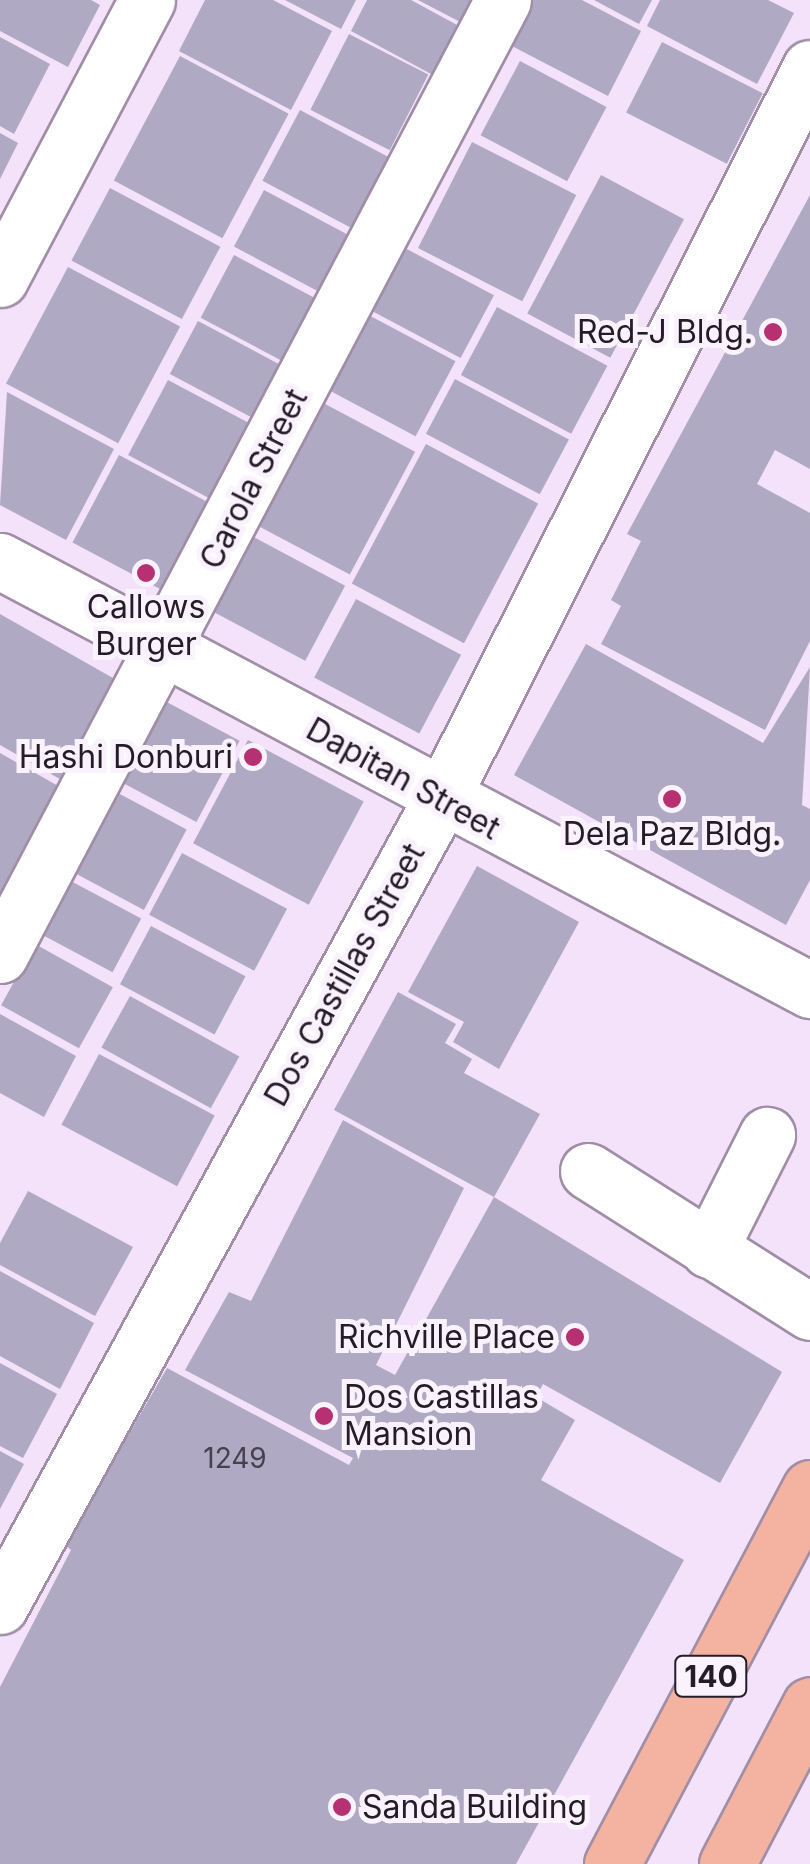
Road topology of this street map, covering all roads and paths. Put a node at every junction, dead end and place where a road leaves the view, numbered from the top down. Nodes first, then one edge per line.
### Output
1 (147, 0) edge
2 (504, 0) edge
3 (810, 68) edge
4 (0, 278) edge
5 (0, 561) edge
6 (167, 648) junction
7 (440, 802) junction
8 (0, 955) edge
9 (810, 990) edge
10 (767, 1136) dead end
11 (588, 1171) dead end
12 (709, 1250) junction
13 (810, 1312) edge
14 (810, 1488) edge
15 (0, 1606) edge
16 (810, 1706) edge
17 (612, 1864) edge
18 (728, 1864) edge

1 - 4 street
2 - 6 street, Carola Street
3 - 7 street, Dos Castillas Street
5 - 6 street, Dapitan Street
6 - 7 street, Dapitan Street
6 - 8 street, Carola Street
7 - 9 street, Dapitan Street
7 - 15 street, Dos Castillas Street
10 - 12 street
11 - 12 street
12 - 13 street
14 - 17 main road, 140
16 - 18 main road

